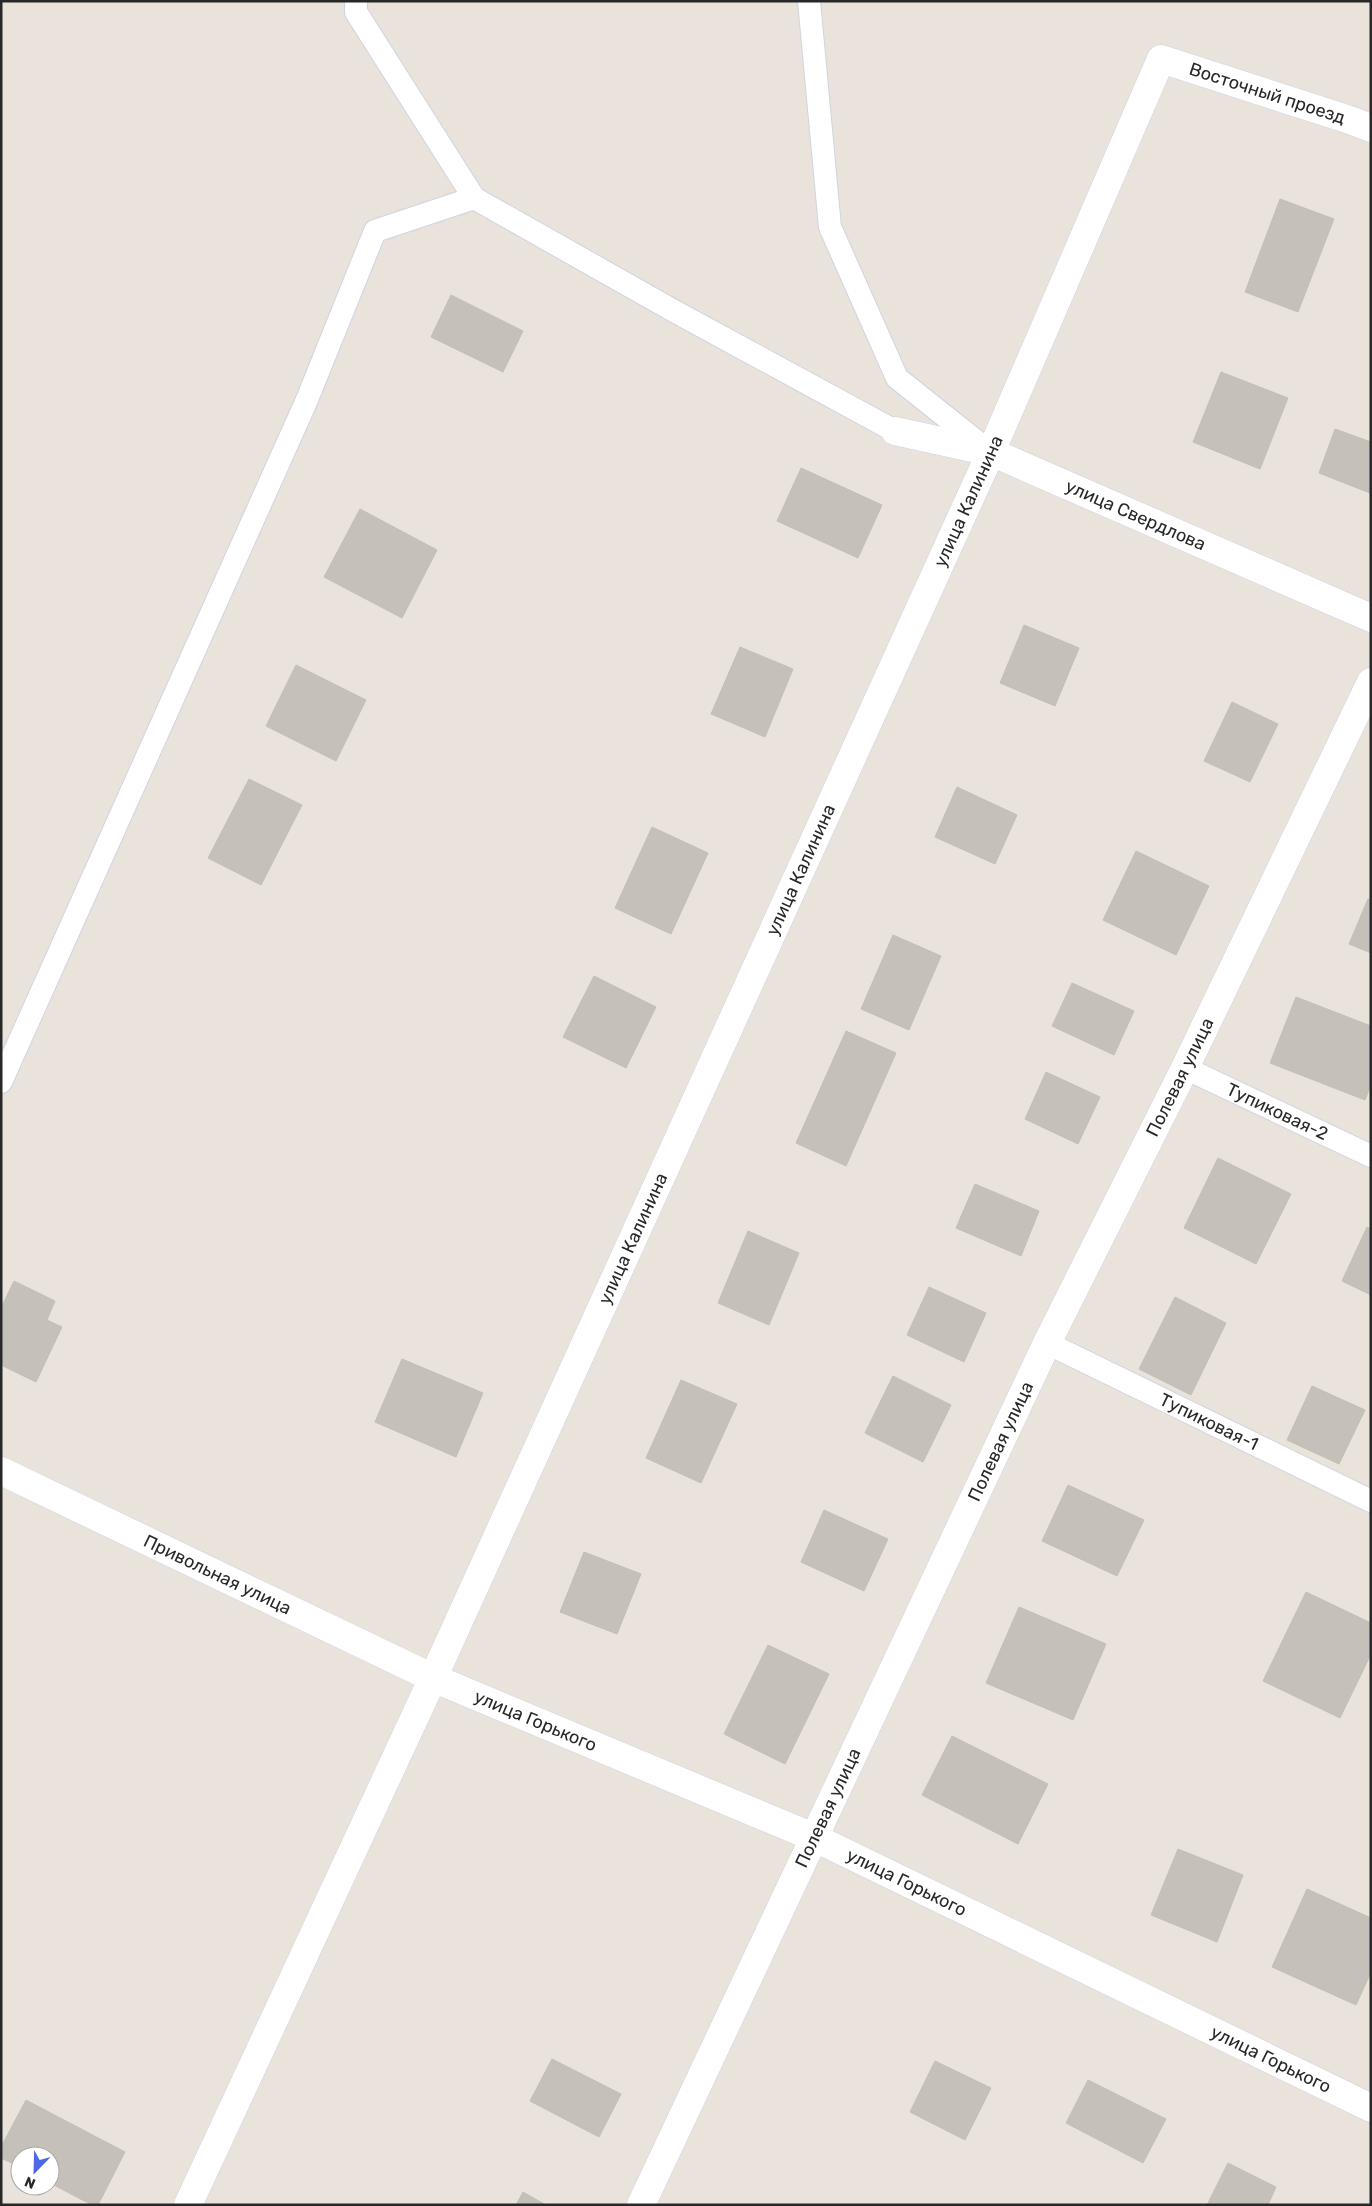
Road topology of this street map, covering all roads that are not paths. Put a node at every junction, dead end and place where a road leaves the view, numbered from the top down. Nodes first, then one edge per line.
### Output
1 (809, 1) edge
2 (351, 5) edge
3 (1161, 59) joint
4 (1371, 128) edge
5 (474, 198) junction
6 (895, 431) joint
7 (991, 452) junction
8 (1371, 618) edge
9 (1371, 682) edge
10 (1186, 1068) junction
11 (1, 1082) edge
12 (1371, 1156) edge
13 (1047, 1344) junction
14 (1, 1471) edge
15 (1371, 1501) edge
16 (433, 1678) junction
17 (813, 1837) junction
18 (1371, 2108) edge
19 (188, 2205) edge
20 (641, 2205) edge

1 - 7 lane
2 - 5 lane
3 - 4 street, Восточный проезд
3 - 7 street, улица Калинина
5 - 6 lane
5 - 11 lane
6 - 7 street, улица Свердлова
7 - 8 street, улица Свердлова
7 - 16 street, улица Калинина
9 - 10 street, Полевая улица
10 - 12 lane, Тупиковая-2
10 - 13 street, Полевая улица
13 - 15 lane, Тупиковая-1
13 - 17 street, Полевая улица
14 - 16 street, Привольная улица
16 - 17 street, улица Горького
16 - 19 street, улица Калинина
17 - 18 street, улица Горького
17 - 20 street, Полевая улица

